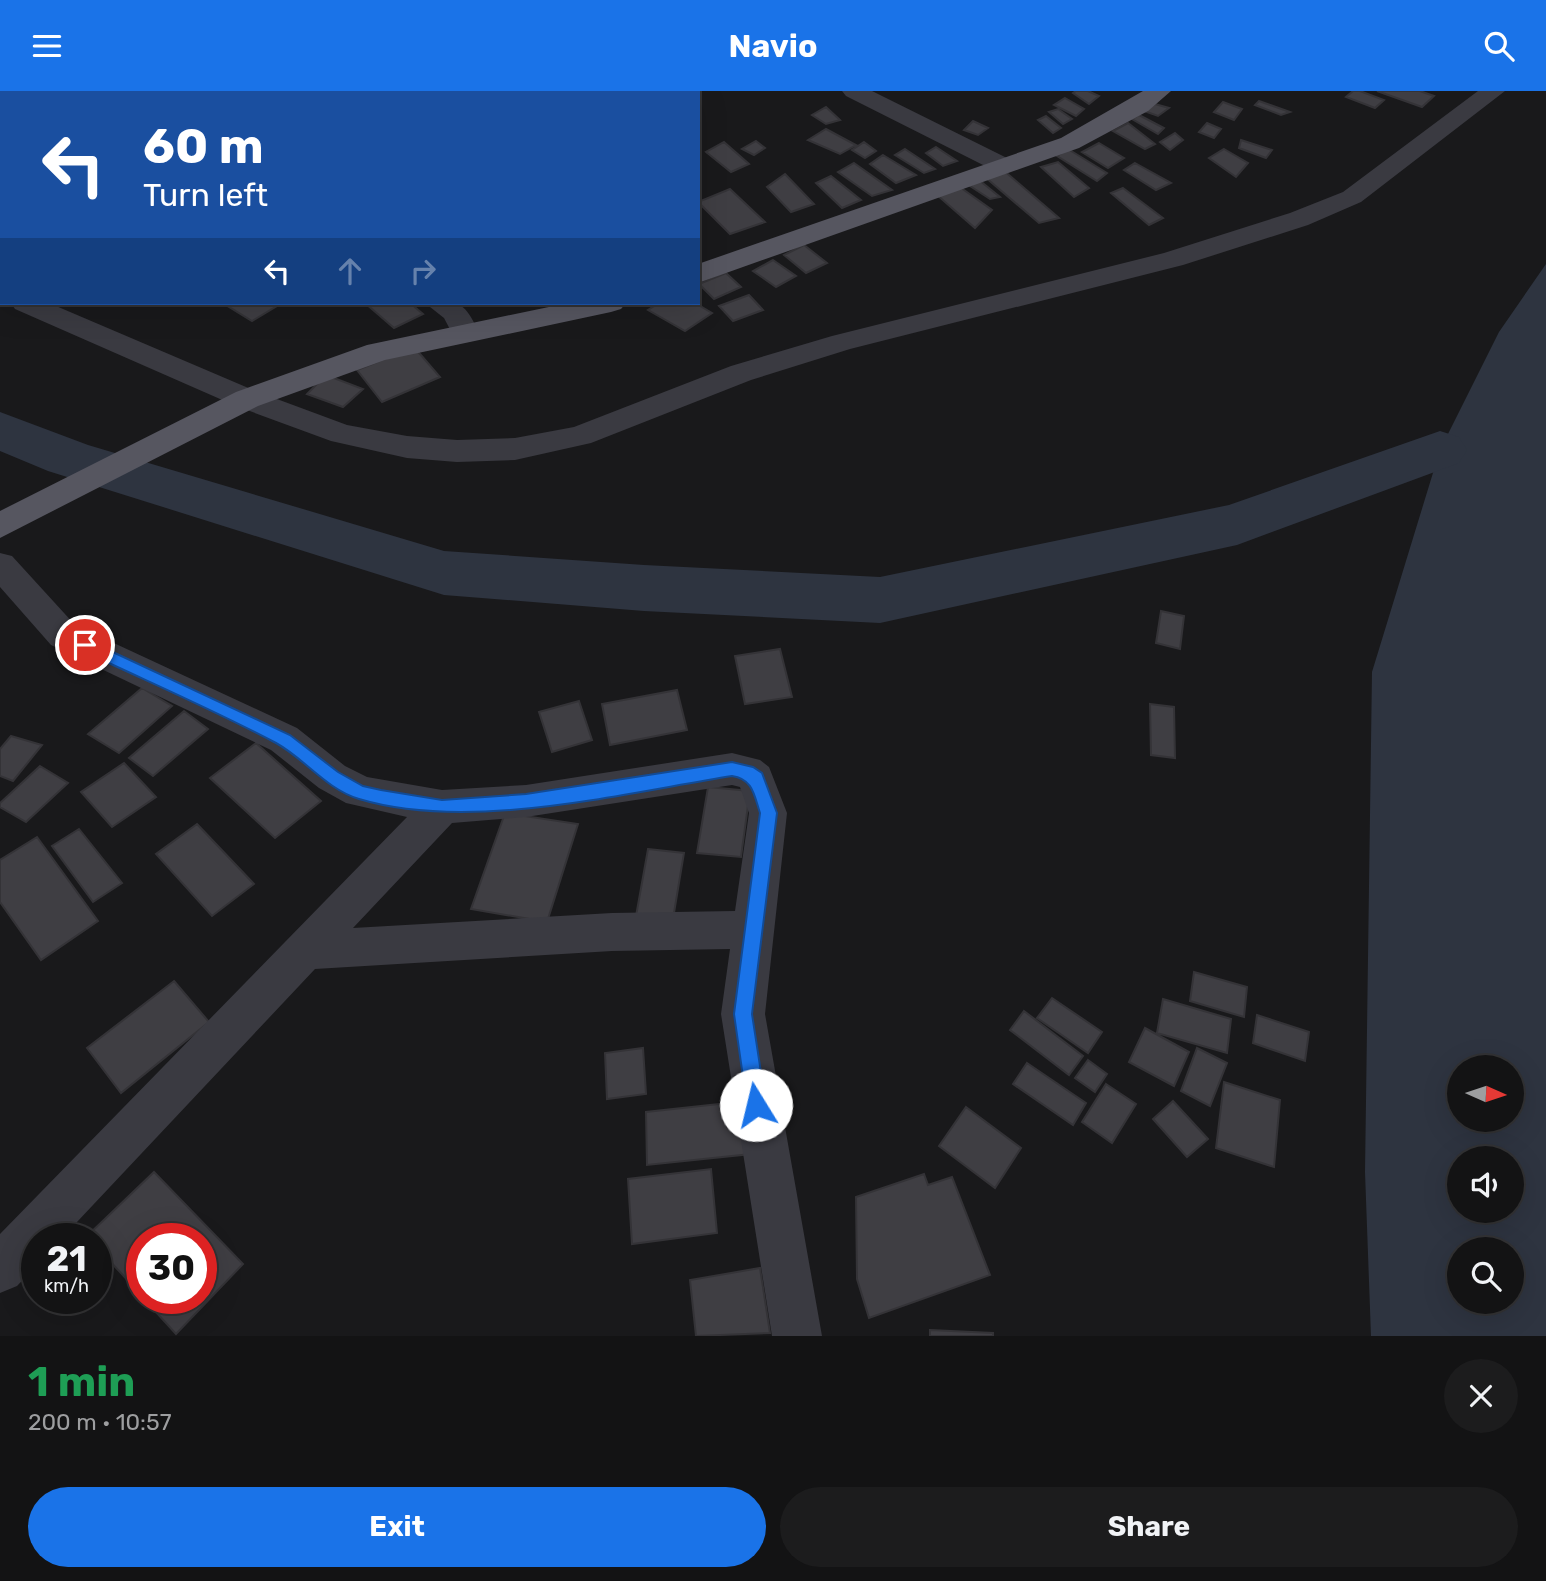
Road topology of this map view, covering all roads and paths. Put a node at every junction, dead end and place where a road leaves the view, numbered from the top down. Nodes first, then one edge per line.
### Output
1 (854, 91) edge
2 (1159, 91) edge
3 (1493, 91) edge
4 (1004, 166) junction
5 (700, 273) edge
6 (29, 305) edge
7 (442, 305) edge
8 (601, 305) edge
9 (465, 333) junction
10 (238, 403) junction
11 (0, 526) edge
12 (0, 565) edge
13 (442, 807) junction
14 (753, 930) junction
15 (307, 950) junction
16 (0, 1269) edge
17 (797, 1336) edge

1 - 4 street
2 - 4 main road
3 - 10 street
4 - 5 main road
6 - 10 street
7 - 9 street
8 - 9 main road
9 - 10 main road
10 - 11 main road
12 - 13 street
13 - 14 street
13 - 15 street
14 - 15 street
14 - 17 street
15 - 16 street

